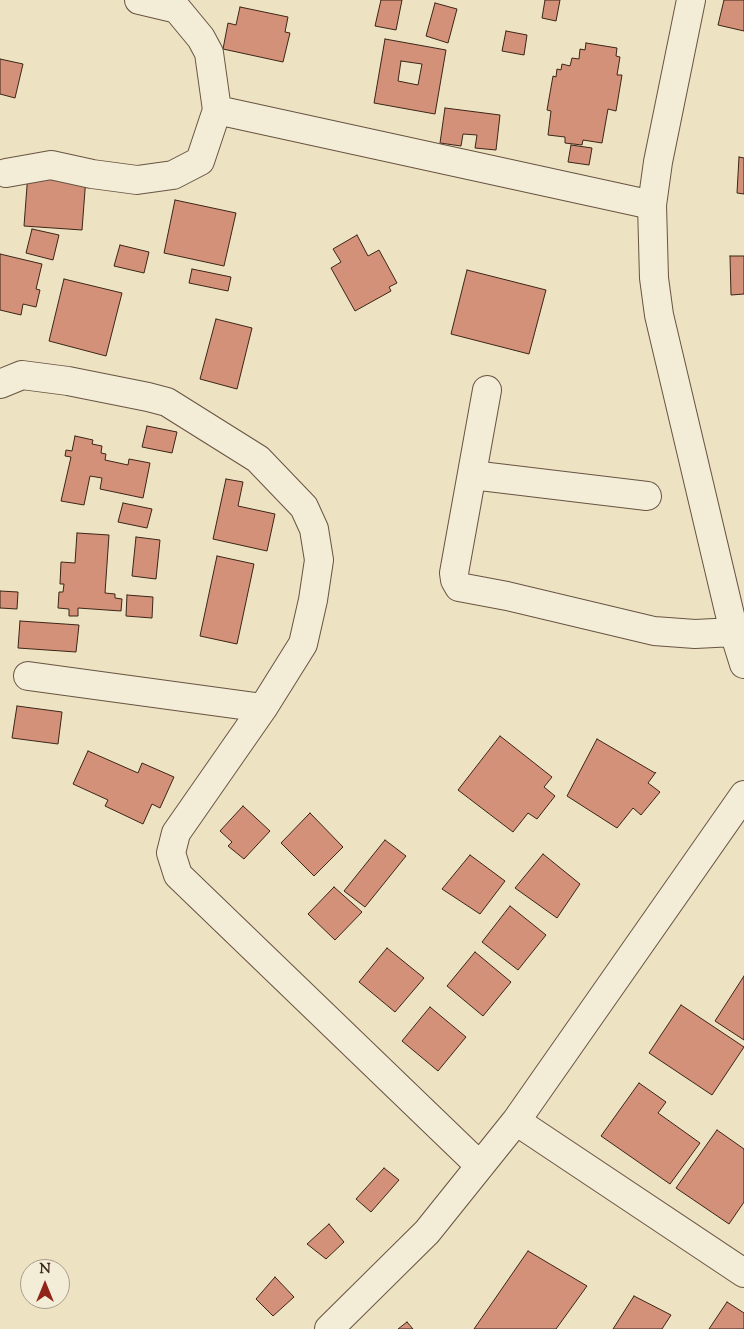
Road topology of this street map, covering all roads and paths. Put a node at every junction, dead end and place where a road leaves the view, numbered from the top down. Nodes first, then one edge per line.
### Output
1 (139, 0) edge
2 (691, 0) edge
3 (217, 110) junction
4 (6, 173) dead end
5 (652, 205) junction
6 (0, 384) edge
7 (487, 390) dead end
8 (472, 475) junction
9 (646, 496) dead end
10 (734, 632) junction
11 (744, 664) edge
12 (28, 676) dead end
13 (263, 708) junction
14 (744, 795) edge
15 (516, 1121) junction
16 (480, 1166) junction
17 (744, 1273) edge
18 (329, 1329) edge

1 - 3 street
2 - 5 street
3 - 4 street
3 - 5 street
5 - 10 street
6 - 13 street
7 - 8 street
8 - 9 street
8 - 10 street
10 - 11 street
12 - 13 street
13 - 16 street
14 - 15 street
15 - 16 street
15 - 17 street
16 - 18 street

